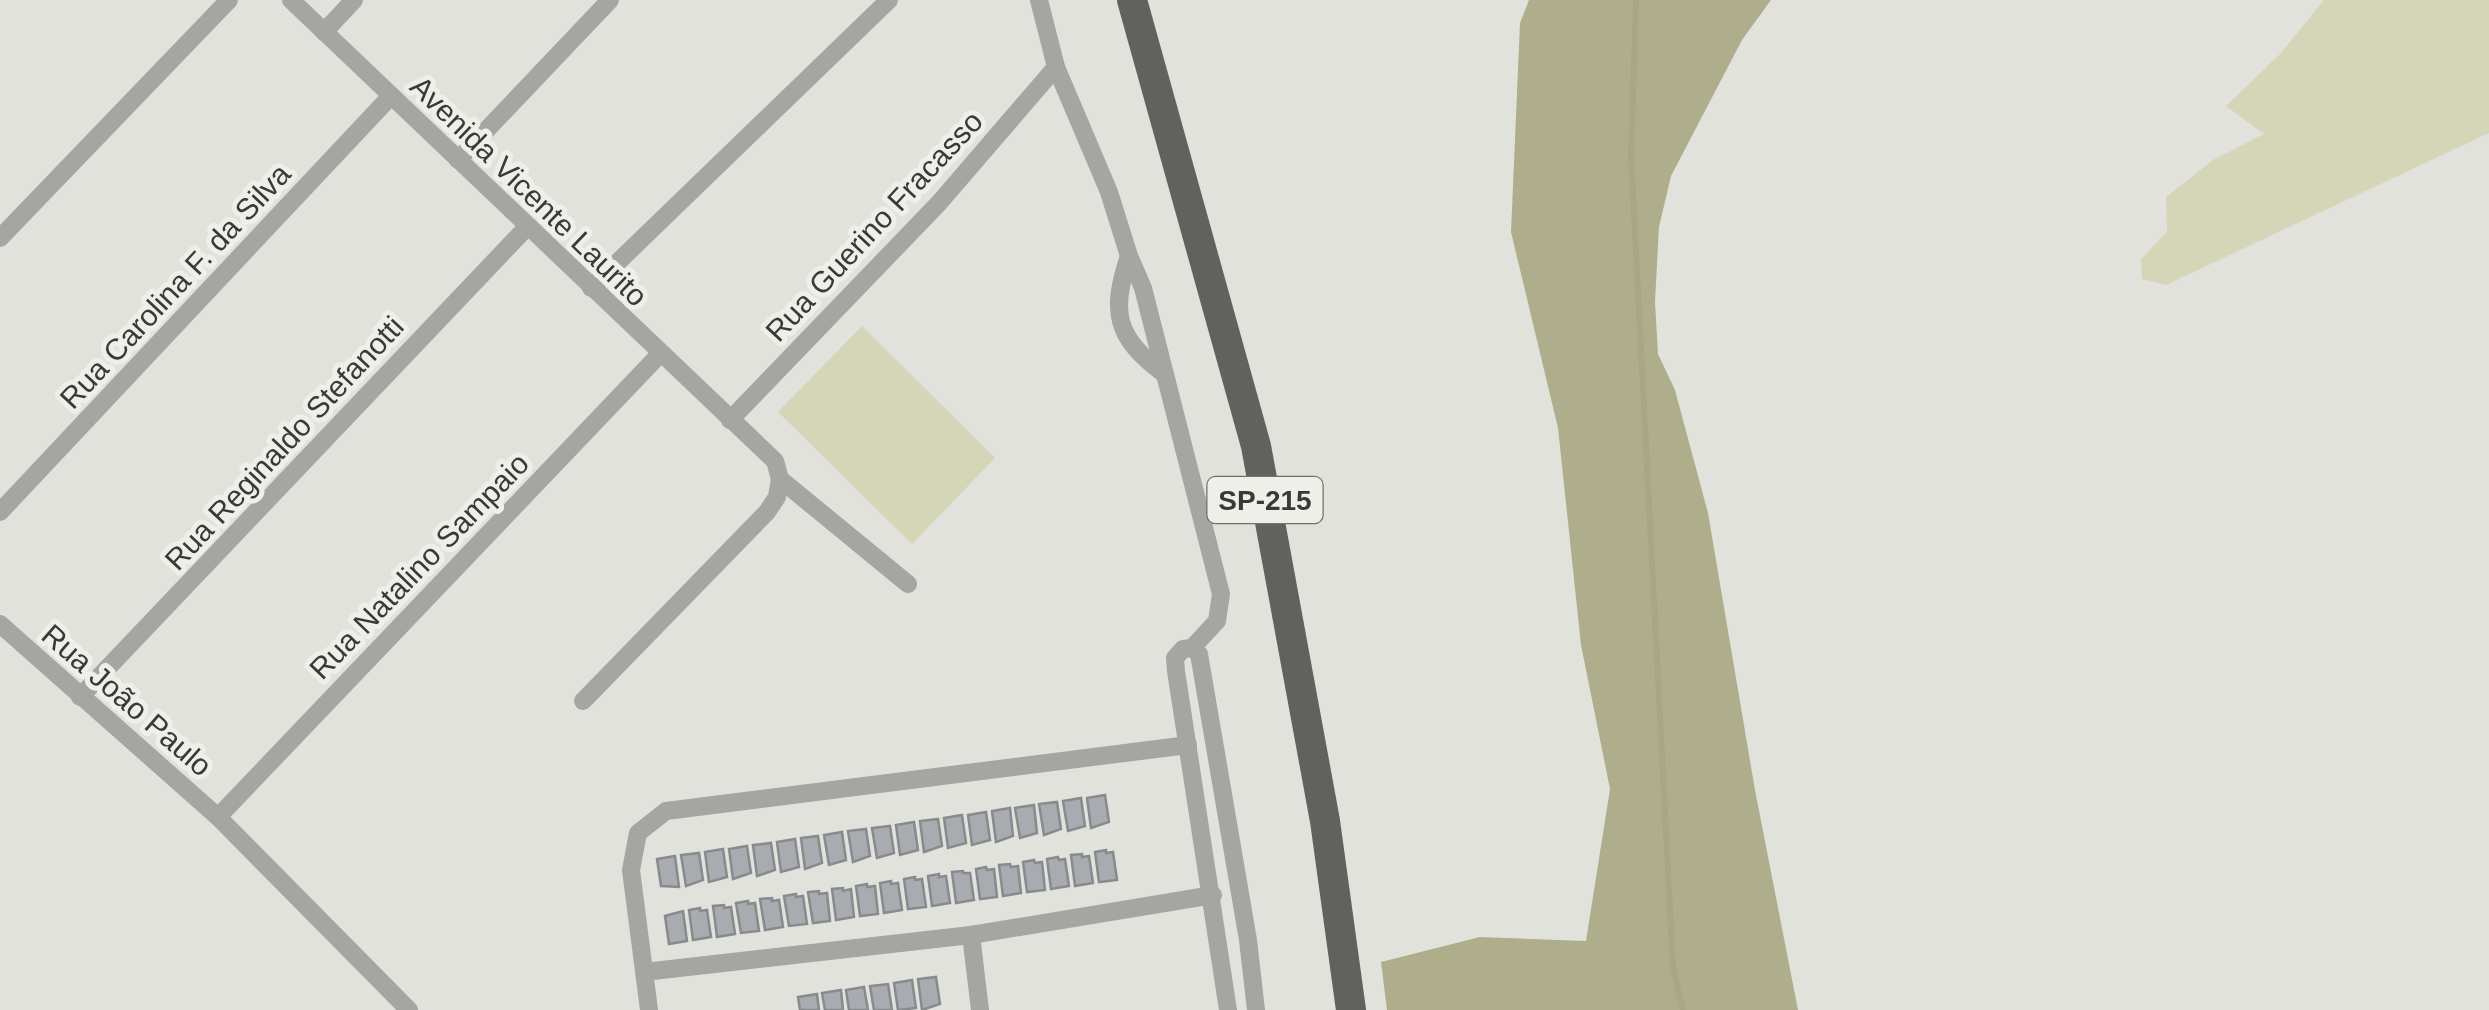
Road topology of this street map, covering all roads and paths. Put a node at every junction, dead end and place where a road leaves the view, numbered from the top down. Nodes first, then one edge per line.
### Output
1 (229, 0) edge
2 (291, 0) edge
3 (354, 0) edge
4 (610, 0) edge
5 (888, 0) edge
6 (1039, 0) edge
7 (1132, 0) edge
8 (324, 32) junction
9 (1056, 67) junction
10 (390, 97) junction
11 (458, 160) junction
12 (527, 226) junction
13 (0, 238) edge
14 (1129, 256) junction
15 (591, 288) junction
16 (660, 354) junction
17 (1163, 373) junction
18 (730, 420) junction
19 (780, 479) junction
20 (0, 512) edge
21 (908, 584) dead end
22 (0, 624) edge
23 (1192, 648) junction
24 (80, 697) junction
25 (582, 701) dead end
26 (1188, 745) junction
27 (218, 817) junction
28 (1213, 895) junction
29 (972, 934) junction
30 (644, 972) junction
31 (409, 1010) edge
32 (649, 1010) edge
33 (980, 1010) edge
34 (1228, 1010) edge
35 (1256, 1010) edge
36 (1351, 1010) edge

1 - 13 street
2 - 8 street, Avenida Vicente Laurito
3 - 8 street
4 - 11 street
5 - 15 street
6 - 9 street
7 - 36 highway, SP-215
8 - 10 street, Avenida Vicente Laurito
9 - 14 street
9 - 18 street, Rua Guerino Fracasso
10 - 11 street, Avenida Vicente Laurito
10 - 20 street, Rua Carolina F. da Silva
11 - 12 street, Avenida Vicente Laurito
12 - 15 street, Avenida Vicente Laurito
12 - 24 street, Rua Reginaldo Stefanotti
14 - 17 street
14 - 17 street
15 - 16 street, Avenida Vicente Laurito
16 - 18 street, Avenida Vicente Laurito
16 - 27 street, Rua Natalino Sampaio
17 - 23 street
18 - 19 street, Avenida Vicente Laurito
19 - 21 street, Avenida Vicente Laurito
19 - 25 street
22 - 24 street, Rua João Paulo
23 - 26 street
23 - 35 street
24 - 27 street, Rua João Paulo
26 - 28 street
26 - 30 street
27 - 31 street, Rua João Paulo
28 - 29 street
28 - 34 street
29 - 30 street
29 - 33 street
30 - 32 street

